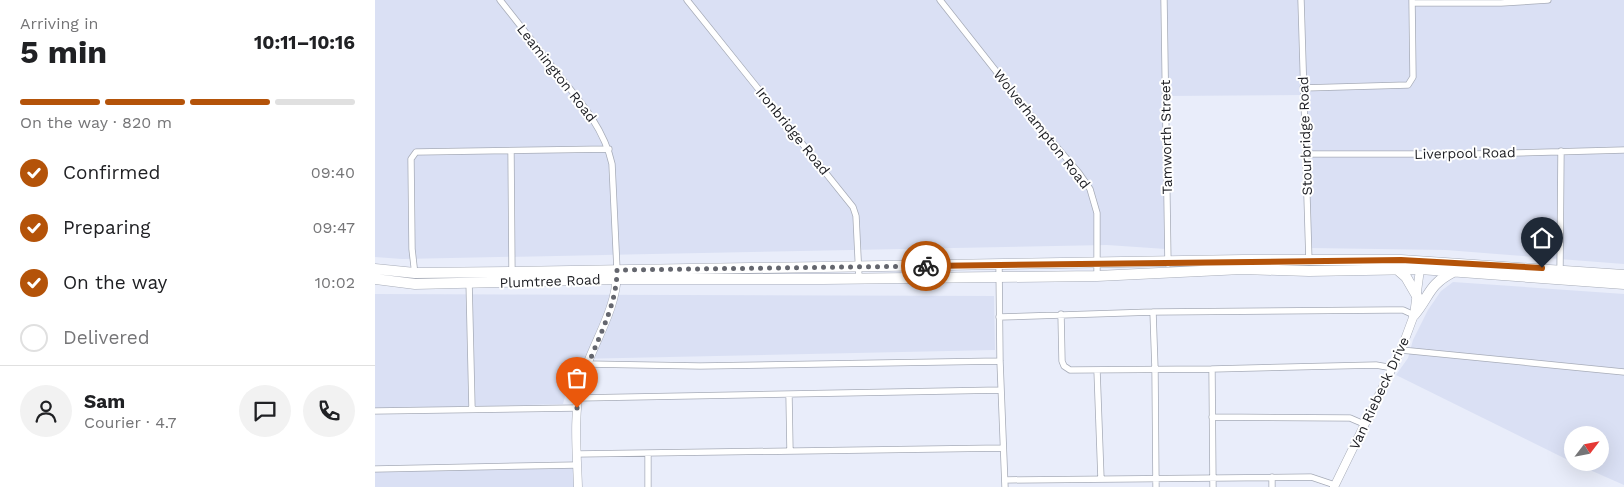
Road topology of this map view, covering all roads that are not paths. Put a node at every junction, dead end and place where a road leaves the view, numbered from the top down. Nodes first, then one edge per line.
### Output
1 (500, 0) edge
2 (687, 0) edge
3 (940, 0) edge
4 (1164, 0) edge
5 (1301, 0) edge
6 (1548, 0) edge
7 (1412, 2) edge
8 (1303, 88) junction
9 (609, 149) junction
10 (1624, 150) edge
11 (511, 151) junction
12 (1561, 151) junction
13 (1305, 154) junction
14 (1401, 260) junction
15 (1435, 261) junction
16 (1168, 262) junction
17 (1097, 264) junction
18 (999, 265) junction
19 (859, 266) junction
20 (1309, 266) junction
21 (375, 269) edge
22 (1420, 269) junction
23 (1398, 270) junction
24 (1453, 272) junction
25 (415, 273) junction
26 (1168, 273) junction
27 (617, 274) junction
28 (1560, 274) junction
29 (1624, 275) edge
30 (1097, 276) junction
31 (469, 277) junction
32 (999, 277) junction
33 (512, 278) junction
34 (859, 278) junction
35 (375, 279) edge
36 (415, 284) junction
37 (1624, 284) edge
38 (1417, 296) junction
39 (1153, 312) junction
40 (1061, 314) junction
41 (1414, 315) junction
42 (999, 317) junction
43 (1401, 350) junction
44 (1000, 361) junction
45 (587, 364) junction
46 (1393, 368) junction
47 (1155, 369) junction
48 (1212, 369) junction
49 (1097, 370) junction
50 (1624, 372) edge
51 (1001, 390) junction
52 (789, 395) junction
53 (578, 398) junction
54 (577, 408) junction
55 (472, 409) junction
56 (375, 411) edge
57 (1212, 417) junction
58 (1364, 424) junction
59 (1003, 448) junction
60 (790, 451) junction
61 (648, 453) junction
62 (577, 454) junction
63 (577, 465) junction
64 (375, 469) edge
65 (1272, 477) junction
66 (1156, 478) junction
67 (1213, 478) junction
68 (1101, 479) junction
69 (1005, 480) junction
70 (1334, 486) edge
71 (578, 487) edge
72 (648, 487) edge
73 (1005, 487) edge
74 (1156, 487) edge
75 (1213, 487) edge
76 (1272, 487) edge

1 - 9 street, Leamington Road
2 - 19 street, Ironbridge Road
3 - 17 street, Wolverhampton Road
4 - 16 street, Tamworth Street
5 - 8 street, Stourbridge Road
6 - 7 street
7 - 8 street
8 - 13 street, Stourbridge Road
9 - 11 street
9 - 27 street, Leamington Road
10 - 12 street, Liverpool Road
11 - 25 street
11 - 33 street
12 - 13 street, Liverpool Road
12 - 28 street
13 - 20 street, Stourbridge Road
14 - 15 highway, Plumtree Road
14 - 20 highway, Plumtree Road
14 - 22 highway
15 - 22 highway
15 - 28 highway, Plumtree Road
16 - 17 highway, Plumtree Road
16 - 20 highway, Plumtree Road
16 - 26 street, Tamworth Street
17 - 18 highway, Plumtree Road
17 - 30 street, Wolverhampton Road
18 - 19 highway, Plumtree Road
18 - 32 street
19 - 27 highway, Plumtree Road
19 - 34 street, Ironbridge Road
20 - 23 highway, Plumtree Road
20 - 26 highway, Plumtree Road
21 - 25 highway, Plumtree Road
22 - 23 highway, Plumtree Road
22 - 24 highway, Plumtree Road
22 - 38 street, Van Riebeck Drive
23 - 38 highway
24 - 28 highway, Plumtree Road
24 - 41 highway
25 - 31 highway, Plumtree Road
25 - 36 street
26 - 30 highway, Plumtree Road
27 - 33 highway, Plumtree Road
27 - 34 highway, Plumtree Road
27 - 45 street
28 - 29 highway, Plumtree Road
28 - 37 highway, Plumtree Road
30 - 32 highway, Plumtree Road
31 - 33 highway, Plumtree Road
31 - 36 highway, Plumtree Road
31 - 55 street
32 - 34 highway, Plumtree Road
32 - 42 street
35 - 36 highway, Plumtree Road
38 - 41 street, Van Riebeck Drive
39 - 40 street
39 - 41 street
39 - 47 street
40 - 42 street
40 - 49 street
41 - 43 street, Van Riebeck Drive
42 - 44 street
43 - 46 street, Van Riebeck Drive
43 - 50 street
44 - 45 street
44 - 51 street
45 - 53 street
46 - 48 street
46 - 58 street, Van Riebeck Drive
47 - 48 street
47 - 49 street
47 - 66 street
48 - 57 street
49 - 68 street
51 - 52 street
51 - 59 street
52 - 53 street
52 - 60 street
53 - 54 street
54 - 55 street
54 - 62 street
55 - 56 street
57 - 58 street
57 - 67 street
58 - 70 street, Van Riebeck Drive
59 - 60 street
59 - 69 street
60 - 61 street
61 - 62 street
61 - 72 street
62 - 63 street
63 - 64 street
63 - 71 street
65 - 67 street
65 - 70 street
65 - 76 street
66 - 67 street
66 - 68 street
66 - 74 street
67 - 75 street
68 - 69 street
69 - 73 street

